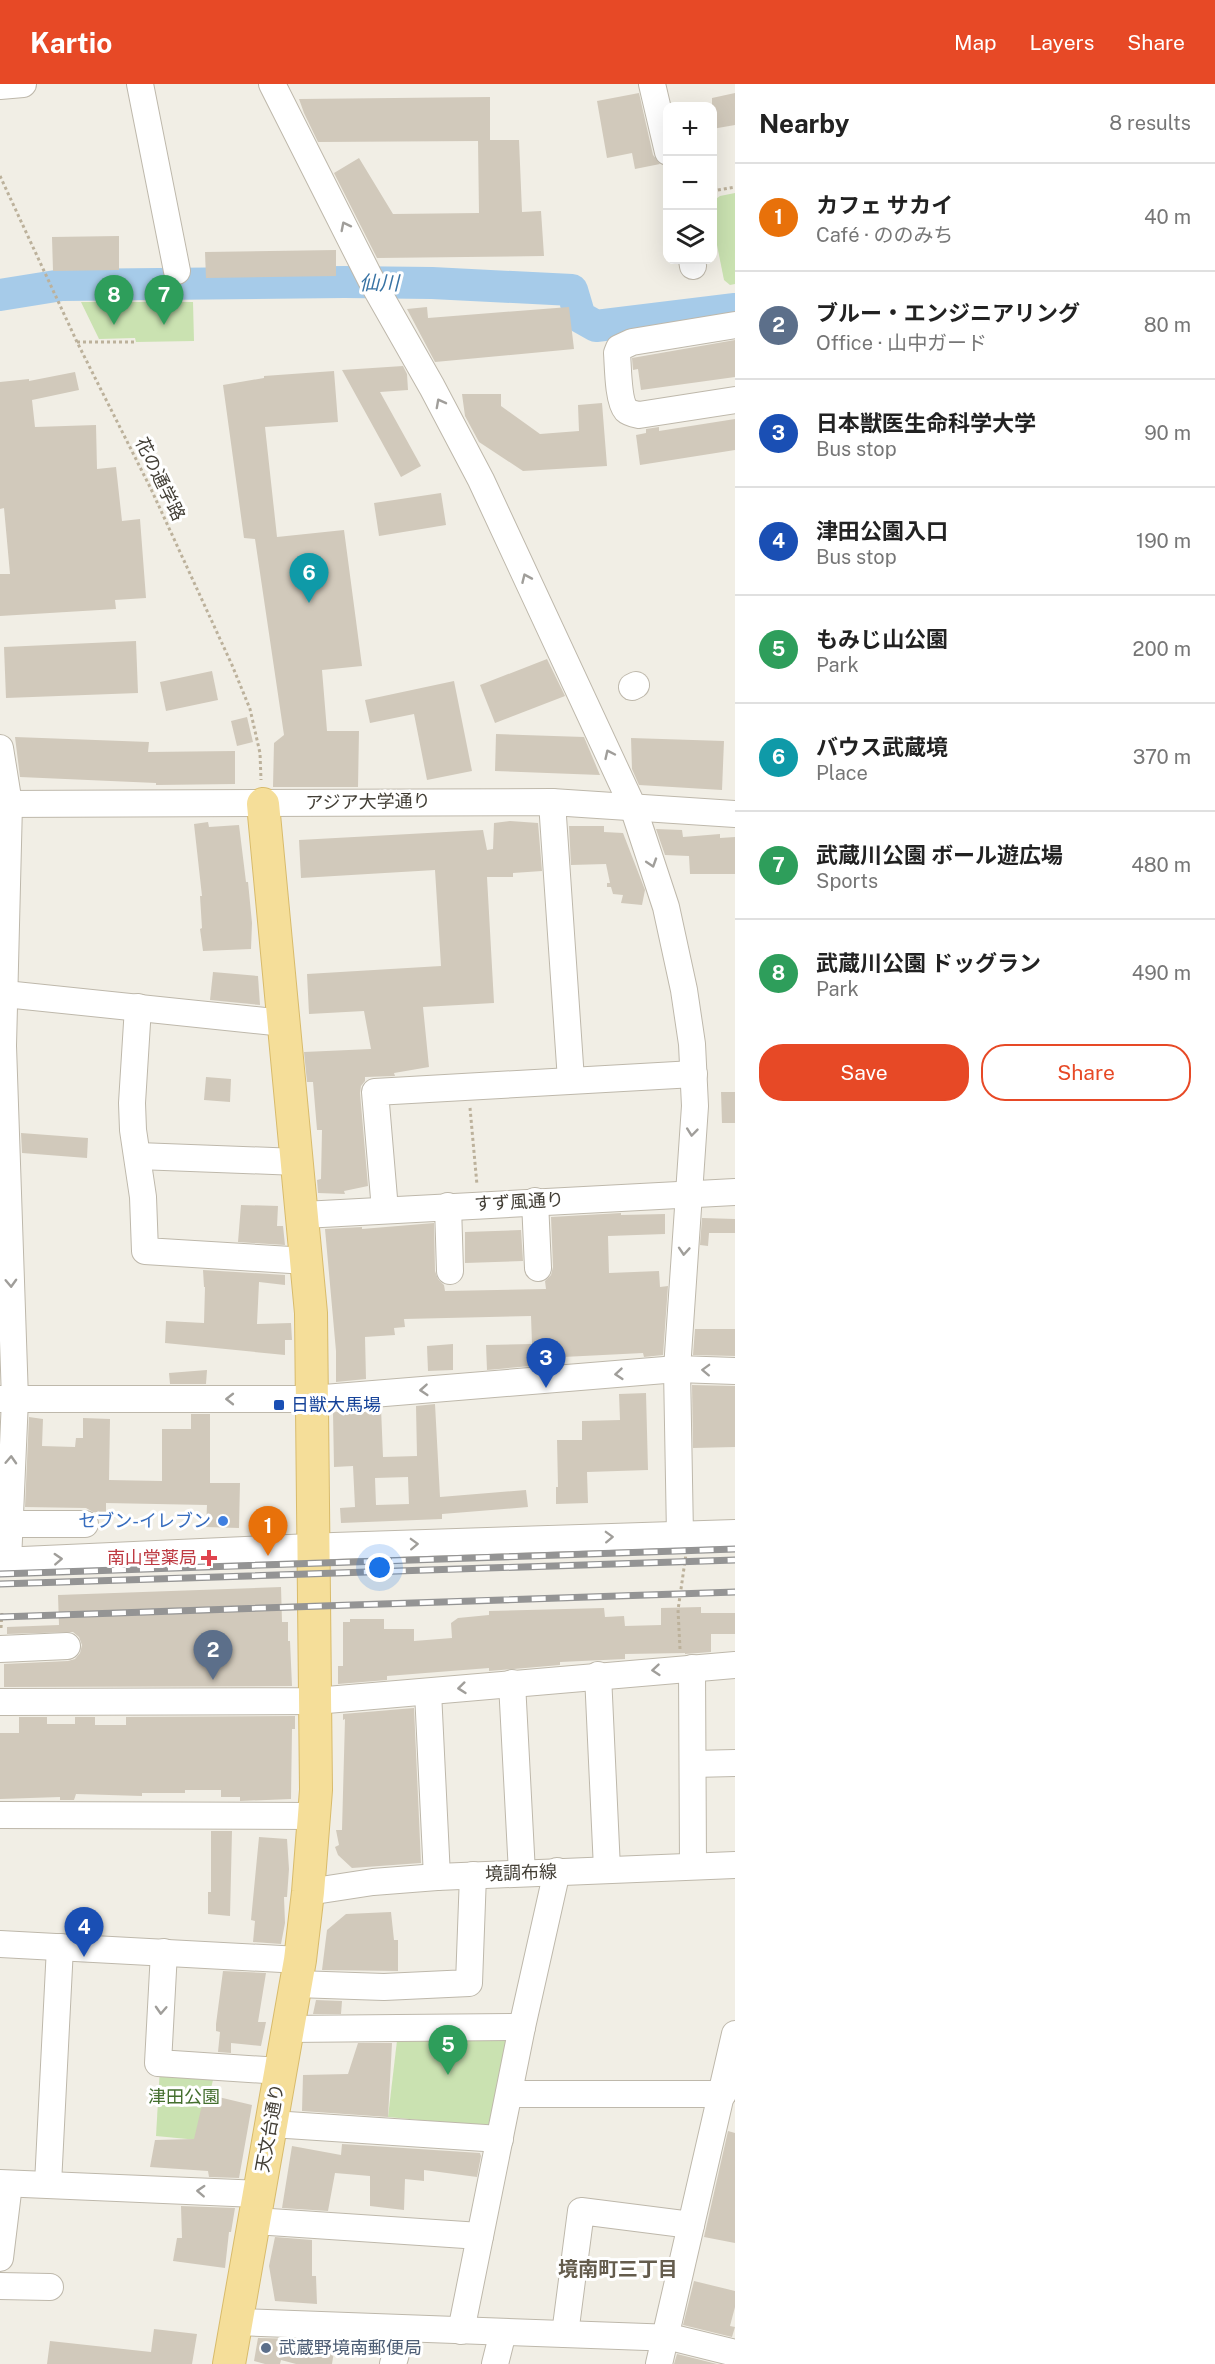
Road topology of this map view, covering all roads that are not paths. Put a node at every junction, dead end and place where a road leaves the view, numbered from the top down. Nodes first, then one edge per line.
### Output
1 (140, 84) edge
2 (273, 84) edge
3 (652, 84) edge
4 (663, 131) edge
5 (177, 271) dead end
6 (735, 326) edge
7 (735, 400) edge
8 (0, 748) edge
9 (552, 802) junction
10 (4, 804) edge
11 (263, 804) junction
12 (633, 807) junction
13 (735, 814) edge
14 (5, 994) junction
15 (138, 1007) junction
16 (284, 1023) junction
17 (694, 1074) junction
18 (571, 1080) junction
19 (138, 1156) junction
20 (298, 1162) junction
21 (4, 1181) edge
22 (735, 1192) edge
23 (688, 1193) junction
24 (535, 1201) junction
25 (448, 1206) junction
26 (385, 1210) junction
27 (303, 1215) junction
28 (307, 1261) junction
29 (538, 1268) dead end
30 (450, 1271) dead end
31 (6, 1311) edge
32 (677, 1369) junction
33 (735, 1371) edge
34 (312, 1399) junction
35 (7, 1400) edge
36 (6, 1513) edge
37 (85, 1524) dead end
38 (735, 1533) edge
39 (685, 1535) junction
40 (314, 1547) junction
41 (4, 1561) edge
42 (67, 1646) dead end
43 (0, 1649) edge
44 (735, 1665) edge
45 (686, 1668) junction
46 (598, 1675) junction
47 (512, 1683) junction
48 (428, 1692) junction
49 (315, 1701) junction
50 (0, 1702) edge
51 (735, 1763) edge
52 (693, 1764) junction
53 (0, 1815) edge
54 (314, 1816) junction
55 (735, 1864) edge
56 (693, 1865) junction
57 (607, 1869) junction
58 (557, 1871) junction
59 (522, 1873) junction
60 (473, 1875) junction
61 (437, 1877) junction
62 (308, 1892) junction
63 (0, 1944) edge
64 (60, 1947) junction
65 (164, 1952) junction
66 (298, 1972) junction
67 (522, 2027) junction
68 (287, 2029) junction
69 (735, 2034) edge
70 (280, 2071) junction
71 (509, 2094) junction
72 (725, 2105) edge
73 (272, 2124) junction
74 (500, 2139) junction
75 (4, 2183) edge
76 (48, 2184) junction
77 (257, 2207) junction
78 (691, 2225) junction
79 (480, 2236) junction
80 (0, 2258) edge
81 (0, 2286) edge
82 (50, 2287) dead end
83 (237, 2322) junction
84 (403, 2330) junction
85 (461, 2331) junction
86 (503, 2332) junction
87 (565, 2334) junction
88 (664, 2338) junction
89 (735, 2353) edge
90 (229, 2364) edge
91 (393, 2364) edge
92 (495, 2364) edge
93 (658, 2364) edge

1 - 5 street
12 -> 2 street
3 - 4 street
6 - 7 street
8 - 10 street
9 - 11 street, アジア大学通り
9 - 12 street, アジア大学通り
9 - 18 street
10 - 11 street, アジア大学通り
10 - 14 street
11 - 16 main road, 天文台通り
12 - 13 street, アジア大学通り
12 -> 17 street
14 - 15 street
14 - 21 street
15 - 16 street
15 - 19 street
16 - 20 main road, 天文台通り
17 - 18 street
17 -> 23 street
18 - 26 street
19 - 20 street
19 - 28 street
20 - 27 main road, 天文台通り
21 -> 31 street
22 - 23 street, すず風通り
23 - 24 street, すず風通り
23 -> 32 street
24 - 25 street, すず風通り
24 - 29 street
25 - 26 street, すず風通り
25 - 30 street
26 - 27 street, すず風通り
27 - 28 main road, 天文台通り
28 - 34 main road, 天文台通り
31 - 35 street
33 -> 32 street
32 -> 34 street
32 - 39 street
34 -> 35 street
34 - 40 main road, 天文台通り
36 -> 35 street
36 - 37 street
36 - 41 street
38 - 39 street
40 -> 39 street
41 -> 40 street
40 - 49 main road, 天文台通り
42 - 43 street
44 - 45 street
45 -> 46 street
45 - 52 street
46 - 47 street
46 - 57 street
47 -> 48 street
47 - 59 street
48 - 49 street
48 - 61 street
49 - 50 street
49 - 54 main road, 天文台通り
51 - 52 street
52 - 56 street
53 - 54 street
54 - 62 main road, 天文台通り
55 - 56 street, 境調布線
56 - 57 street, 境調布線
57 - 58 street, 境調布線
58 - 59 street, 境調布線
58 - 67 street
59 - 60 street, 境調布線
60 - 61 street, 境調布線
60 - 66 street
61 - 62 street, 境調布線
62 - 66 main road, 天文台通り
63 - 64 street
64 - 65 street
64 - 76 street
65 - 66 street
65 -> 70 street
66 - 68 main road, 天文台通り
67 - 68 street
67 - 71 street
68 - 70 main road, 天文台通り
69 - 72 street
70 - 73 main road, 天文台通り
71 - 72 street
71 - 74 street
72 - 78 street
73 - 74 street
73 - 77 main road, 天文台通り
74 - 79 street
75 - 76 street
75 - 80 street
77 -> 76 street
77 - 79 street
77 - 83 main road, 天文台通り
78 - 87 street
78 - 88 street
79 - 85 street
81 - 82 street
83 - 84 street
83 - 90 main road, 天文台通り
84 - 85 street
84 - 91 street
85 - 86 street
86 - 87 street
86 - 92 street
87 - 88 street
88 - 89 street
88 - 93 street

